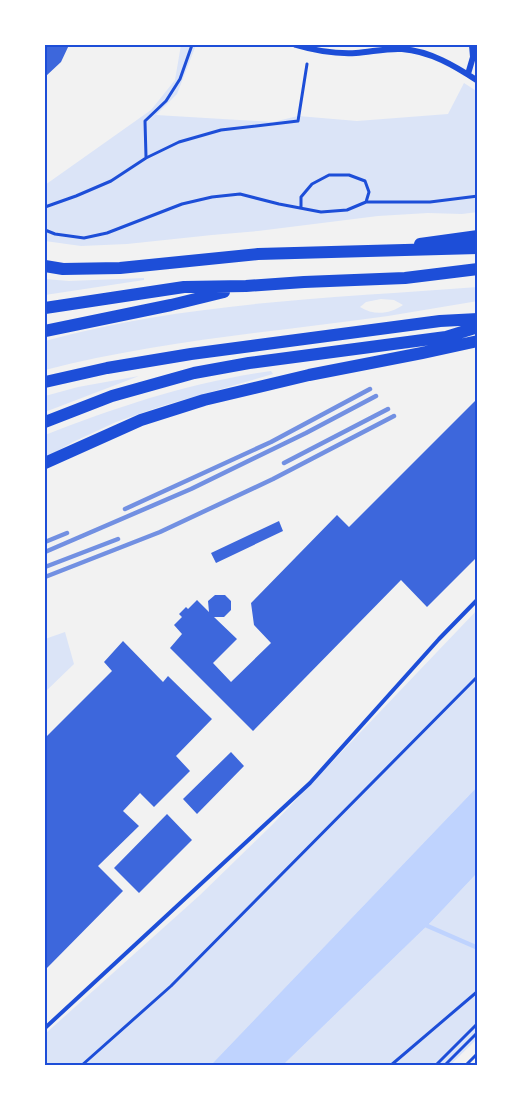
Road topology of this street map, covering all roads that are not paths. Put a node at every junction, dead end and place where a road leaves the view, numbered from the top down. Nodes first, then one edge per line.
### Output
1 (296, 45) edge
2 (472, 45) edge
3 (468, 74) junction
4 (478, 81) edge
5 (478, 236) edge
6 (478, 248) edge
7 (359, 252) junction
8 (45, 266) edge
9 (478, 270) edge
10 (246, 286) junction
11 (45, 309) edge
12 (478, 319) edge
13 (478, 327) edge
14 (45, 331) edge
15 (478, 341) edge
16 (45, 382) edge
17 (45, 422) edge
18 (46, 463) edge
19 (478, 599) edge
20 (45, 1028) edge

1 - 3 street
2 - 3 street
3 - 4 street
5 - 7 highway
6 - 7 highway
7 - 8 highway
9 - 10 highway
10 - 11 highway
10 - 14 highway
12 - 16 highway
13 - 17 highway
15 - 18 highway
19 - 20 lane

